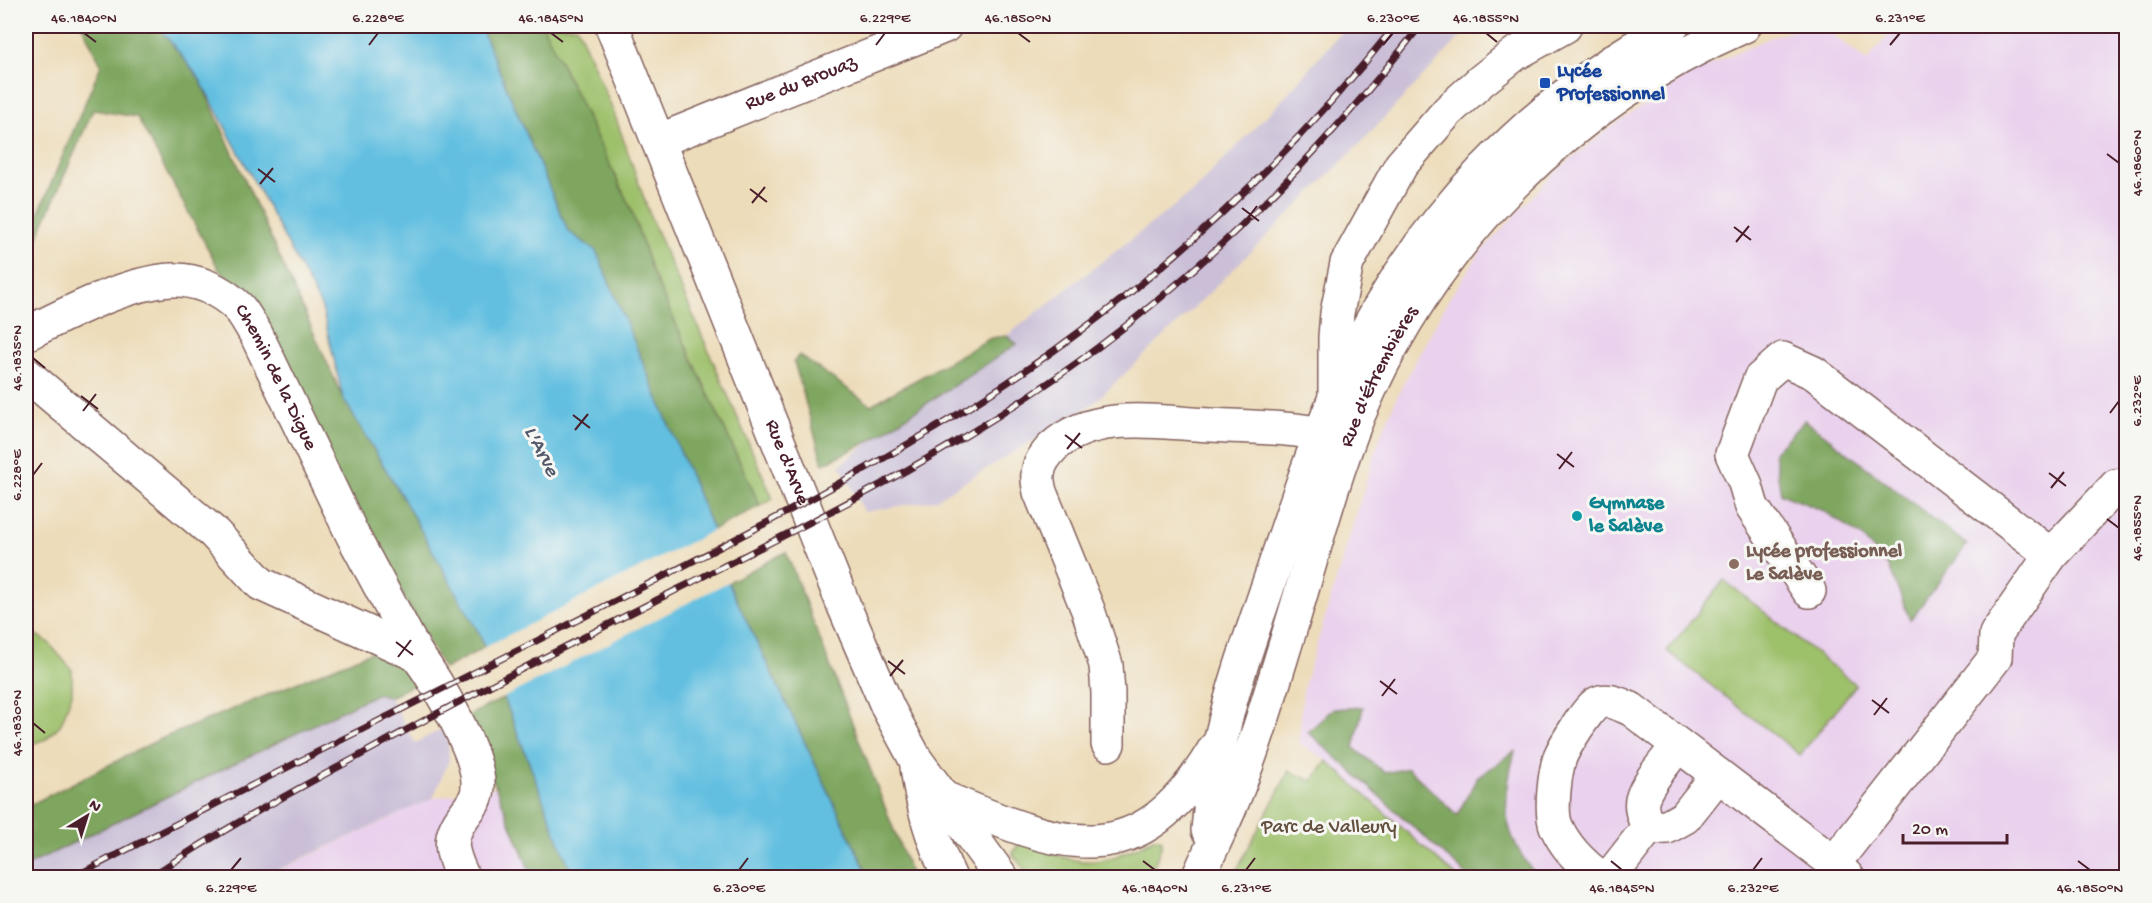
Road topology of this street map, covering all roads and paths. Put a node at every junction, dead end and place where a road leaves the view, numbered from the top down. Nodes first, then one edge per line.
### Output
1 (612, 26) edge
2 (945, 26) edge
3 (1564, 26) edge
4 (1744, 26) edge
5 (1655, 30) edge
6 (885, 37) edge
7 (658, 141) junction
8 (26, 334) edge
9 (26, 374) edge
10 (1335, 398) junction
11 (1335, 437) junction
12 (2127, 485) edge
13 (2051, 555) junction
14 (1809, 591) dead end
15 (417, 655) junction
16 (1222, 735) junction
17 (1108, 744) dead end
18 (1678, 745) junction
19 (916, 760) junction
20 (1718, 775) junction
21 (943, 797) junction
22 (1648, 828) junction
23 (1841, 870) edge
24 (1201, 871) edge
25 (463, 878) edge
26 (950, 878) edge
27 (1002, 878) edge
28 (1601, 878) edge
29 (1609, 878) edge

1 - 7 main road, Rue d'Arve
2 - 6 main road, Rue du Brouaz
3 - 10 main road
4 - 11 main road, Rue d'Étrembières
5 - 10 main road, Rue d'Étrembières
6 - 7 main road, Rue du Brouaz
7 - 19 main road, Rue d'Arve
8 - 15 main road, Chemin de la Digue
9 - 15 main road
10 - 11 main road, Rue d'Étrembières
11 - 16 main road, Rue d'Étrembières
11 - 17 main road
11 - 24 main road, Rue d'Étrembières
12 - 13 main road
13 - 14 main road
13 - 23 main road
15 - 25 main road, Chemin de la Digue
16 - 21 main road
16 - 24 main road, Rue d'Étrembières
18 - 20 main road
18 - 22 main road
18 - 28 main road
19 - 21 main road, Rue d'Arve
19 - 26 main road
20 - 22 main road
20 - 23 main road
21 - 27 main road, Rue d'Arve
22 - 29 main road

